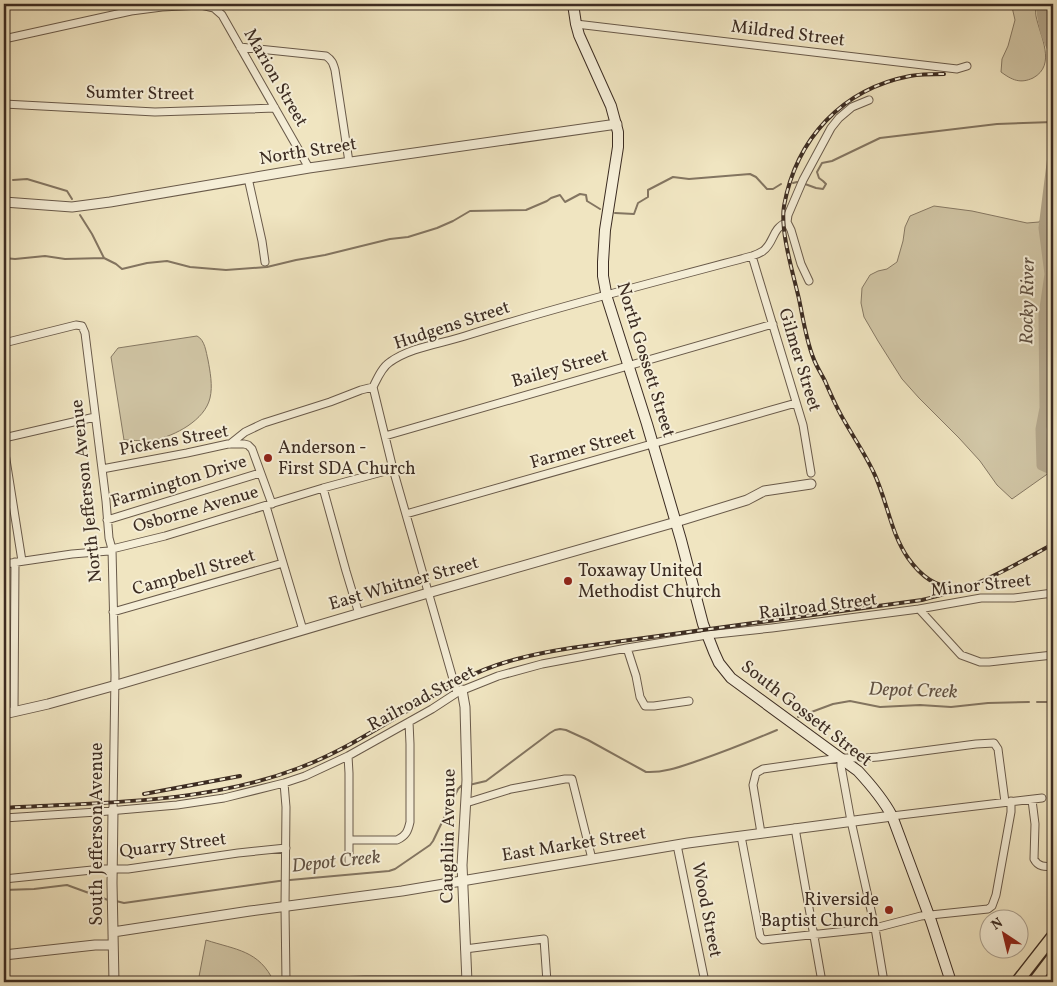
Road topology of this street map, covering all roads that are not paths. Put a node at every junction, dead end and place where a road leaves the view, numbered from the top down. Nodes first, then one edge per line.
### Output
1 (573, 4) edge
2 (576, 24) junction
3 (4, 39) edge
4 (240, 47) junction
5 (967, 66) dead end
6 (869, 100) dead end
7 (4, 104) edge
8 (275, 108) junction
9 (617, 124) junction
10 (349, 162) junction
11 (309, 168) junction
12 (248, 178) junction
13 (4, 202) edge
14 (787, 222) junction
15 (752, 256) junction
16 (266, 262) dead end
17 (809, 281) dead end
18 (607, 295) junction
19 (773, 324) junction
20 (4, 343) edge
21 (629, 365) junction
22 (373, 387) junction
23 (796, 403) junction
24 (95, 417) junction
25 (385, 436) junction
26 (4, 438) edge
27 (230, 444) junction
28 (653, 444) junction
29 (4, 447) edge
30 (394, 468) junction
31 (102, 469) junction
32 (260, 473) junction
33 (811, 473) dead end
34 (811, 484) dead end
35 (323, 488) junction
36 (269, 505) junction
37 (406, 514) junction
38 (108, 520) junction
39 (676, 522) junction
40 (112, 549) junction
41 (19, 562) junction
42 (283, 563) junction
43 (4, 564) edge
44 (428, 593) junction
45 (1053, 593) edge
46 (919, 609) junction
47 (113, 612) junction
48 (359, 614) junction
49 (302, 630) junction
50 (707, 635) junction
51 (627, 648) junction
52 (1053, 655) edge
53 (115, 685) junction
54 (460, 691) junction
55 (689, 701) dead end
56 (14, 712) junction
57 (4, 714) edge
58 (409, 722) junction
59 (348, 756) junction
60 (841, 758) junction
61 (284, 783) junction
62 (1042, 798) dead end
63 (1032, 800) junction
64 (1008, 802) junction
65 (466, 803) junction
66 (113, 810) junction
67 (892, 816) junction
68 (4, 818) edge
69 (851, 821) junction
70 (795, 828) junction
71 (760, 833) junction
72 (741, 836) junction
73 (350, 840) junction
74 (677, 844) junction
75 (286, 848) junction
76 (592, 859) junction
77 (349, 862) dead end
78 (1053, 866) edge
79 (112, 869) junction
80 (4, 879) edge
81 (463, 880) junction
82 (285, 907) junction
83 (929, 915) junction
84 (875, 928) junction
85 (113, 932) junction
86 (814, 934) junction
87 (1053, 936) edge
88 (113, 945) junction
89 (465, 949) junction
90 (4, 955) edge
91 (1053, 958) edge
92 (467, 981) edge
93 (1035, 981) edge
94 (5, 982) edge
95 (114, 982) edge
96 (286, 982) edge
97 (301, 982) edge
98 (547, 982) edge
99 (705, 982) edge
100 (822, 982) edge
101 (884, 982) edge
102 (951, 982) edge
103 (1017, 982) edge

1 - 2 main road, North Gossett Street
2 - 5 street, Mildred Street
2 - 9 main road, North Gossett Street
3 - 4 street, Marion Street
4 - 8 street, Marion Street
4 - 10 street
6 - 14 street
7 - 8 street, Sumter Street
8 - 11 street, Marion Street
9 - 10 street, North Street
9 - 18 main road, North Gossett Street
10 - 11 street, North Street
11 - 12 street, North Street
12 - 13 street, North Street
12 - 16 street
14 - 15 street, Hudgens Street
14 - 17 street
15 - 18 street, Hudgens Street
15 - 19 street, Gilmer Street
18 - 21 main road, North Gossett Street
18 - 22 street, Hudgens Street
19 - 21 street, Bailey Street
19 - 23 street, Gilmer Street
20 - 24 street, North Jefferson Avenue
21 - 25 street, Bailey Street
21 - 28 main road, North Gossett Street
22 - 25 street
22 - 27 street
23 - 28 street, Farmer Street
23 - 33 street, Gilmer Street
24 - 26 street
24 - 31 street, North Jefferson Avenue
25 - 30 street
27 - 31 street, Pickens Street
27 - 32 street, Pickens Street
28 - 37 street, Farmer Street
28 - 39 main road, North Gossett Street
29 - 41 street
30 - 35 street, Osborne Avenue
30 - 37 street
31 - 38 street, North Jefferson Avenue
32 - 36 street, Pickens Street
32 - 38 street, Farmington Drive
34 - 39 street, East Whitner Street
35 - 36 street, Osborne Avenue
35 - 48 street
36 - 40 street, Osborne Avenue
36 - 42 street, Pickens Street
37 - 44 street
38 - 40 street, North Jefferson Avenue
39 - 44 street, East Whitner Street
39 - 50 main road, South Gossett Street
40 - 41 street, Osborne Avenue
40 - 47 street, North Jefferson Avenue
41 - 43 street, Osborne Avenue
41 - 56 street
42 - 47 street, Campbell Street
42 - 49 street, Pickens Street
44 - 48 street, East Whitner Street
44 - 54 street
45 - 46 street, Minor Street
46 - 50 street, Railroad Street
46 - 52 street, Minor Street
47 - 53 street, North Jefferson Avenue
48 - 49 street, East Whitner Street
49 - 53 street, East Whitner Street
50 - 51 street, Railroad Street
50 - 60 main road, South Gossett Street
51 - 54 street, Railroad Street
51 - 55 street
53 - 56 street, East Whitner Street
53 - 66 street, South Jefferson Avenue
54 - 58 street, Railroad Street
54 - 65 street, Caughlin Avenue
56 - 57 street, East Whitner Street
58 - 59 street, Railroad Street
58 - 73 street
59 - 61 street, Railroad Street
59 - 73 street
60 - 64 street
60 - 67 main road, South Gossett Street
60 - 69 street
60 - 71 street
61 - 66 street, Railroad Street
61 - 75 street
62 - 63 street, East Market Street
63 - 64 street, East Market Street
63 - 78 street
64 - 67 street, East Market Street
64 - 83 street
65 - 76 street
65 - 81 street, Caughlin Avenue
66 - 68 street, Railroad Street
66 - 79 street, South Jefferson Avenue
67 - 69 street, East Market Street
67 - 83 main road, South Gossett Street
69 - 70 street, East Market Street
69 - 84 street
70 - 71 street, East Market Street
70 - 86 street
71 - 72 street, East Market Street
72 - 74 street, East Market Street
72 - 86 street
73 - 77 street
74 - 76 street, East Market Street
74 - 99 street, Wood Street
75 - 79 street, Quarry Street
75 - 82 street
76 - 81 street, East Market Street
79 - 80 street, Quarry Street
79 - 85 street, South Jefferson Avenue
81 - 82 street, East Market Street
81 - 89 street, Caughlin Avenue
82 - 85 street, East Market Street
82 - 96 street
83 - 84 street
83 - 102 main road, South Gossett Street
84 - 86 street
84 - 101 street
85 - 88 street, South Jefferson Avenue
86 - 100 street
87 - 103 highway
88 - 90 street
88 - 95 street, South Jefferson Avenue
89 - 92 street, Caughlin Avenue
89 - 98 street
90 - 94 street
91 - 93 highway
92 - 97 street

